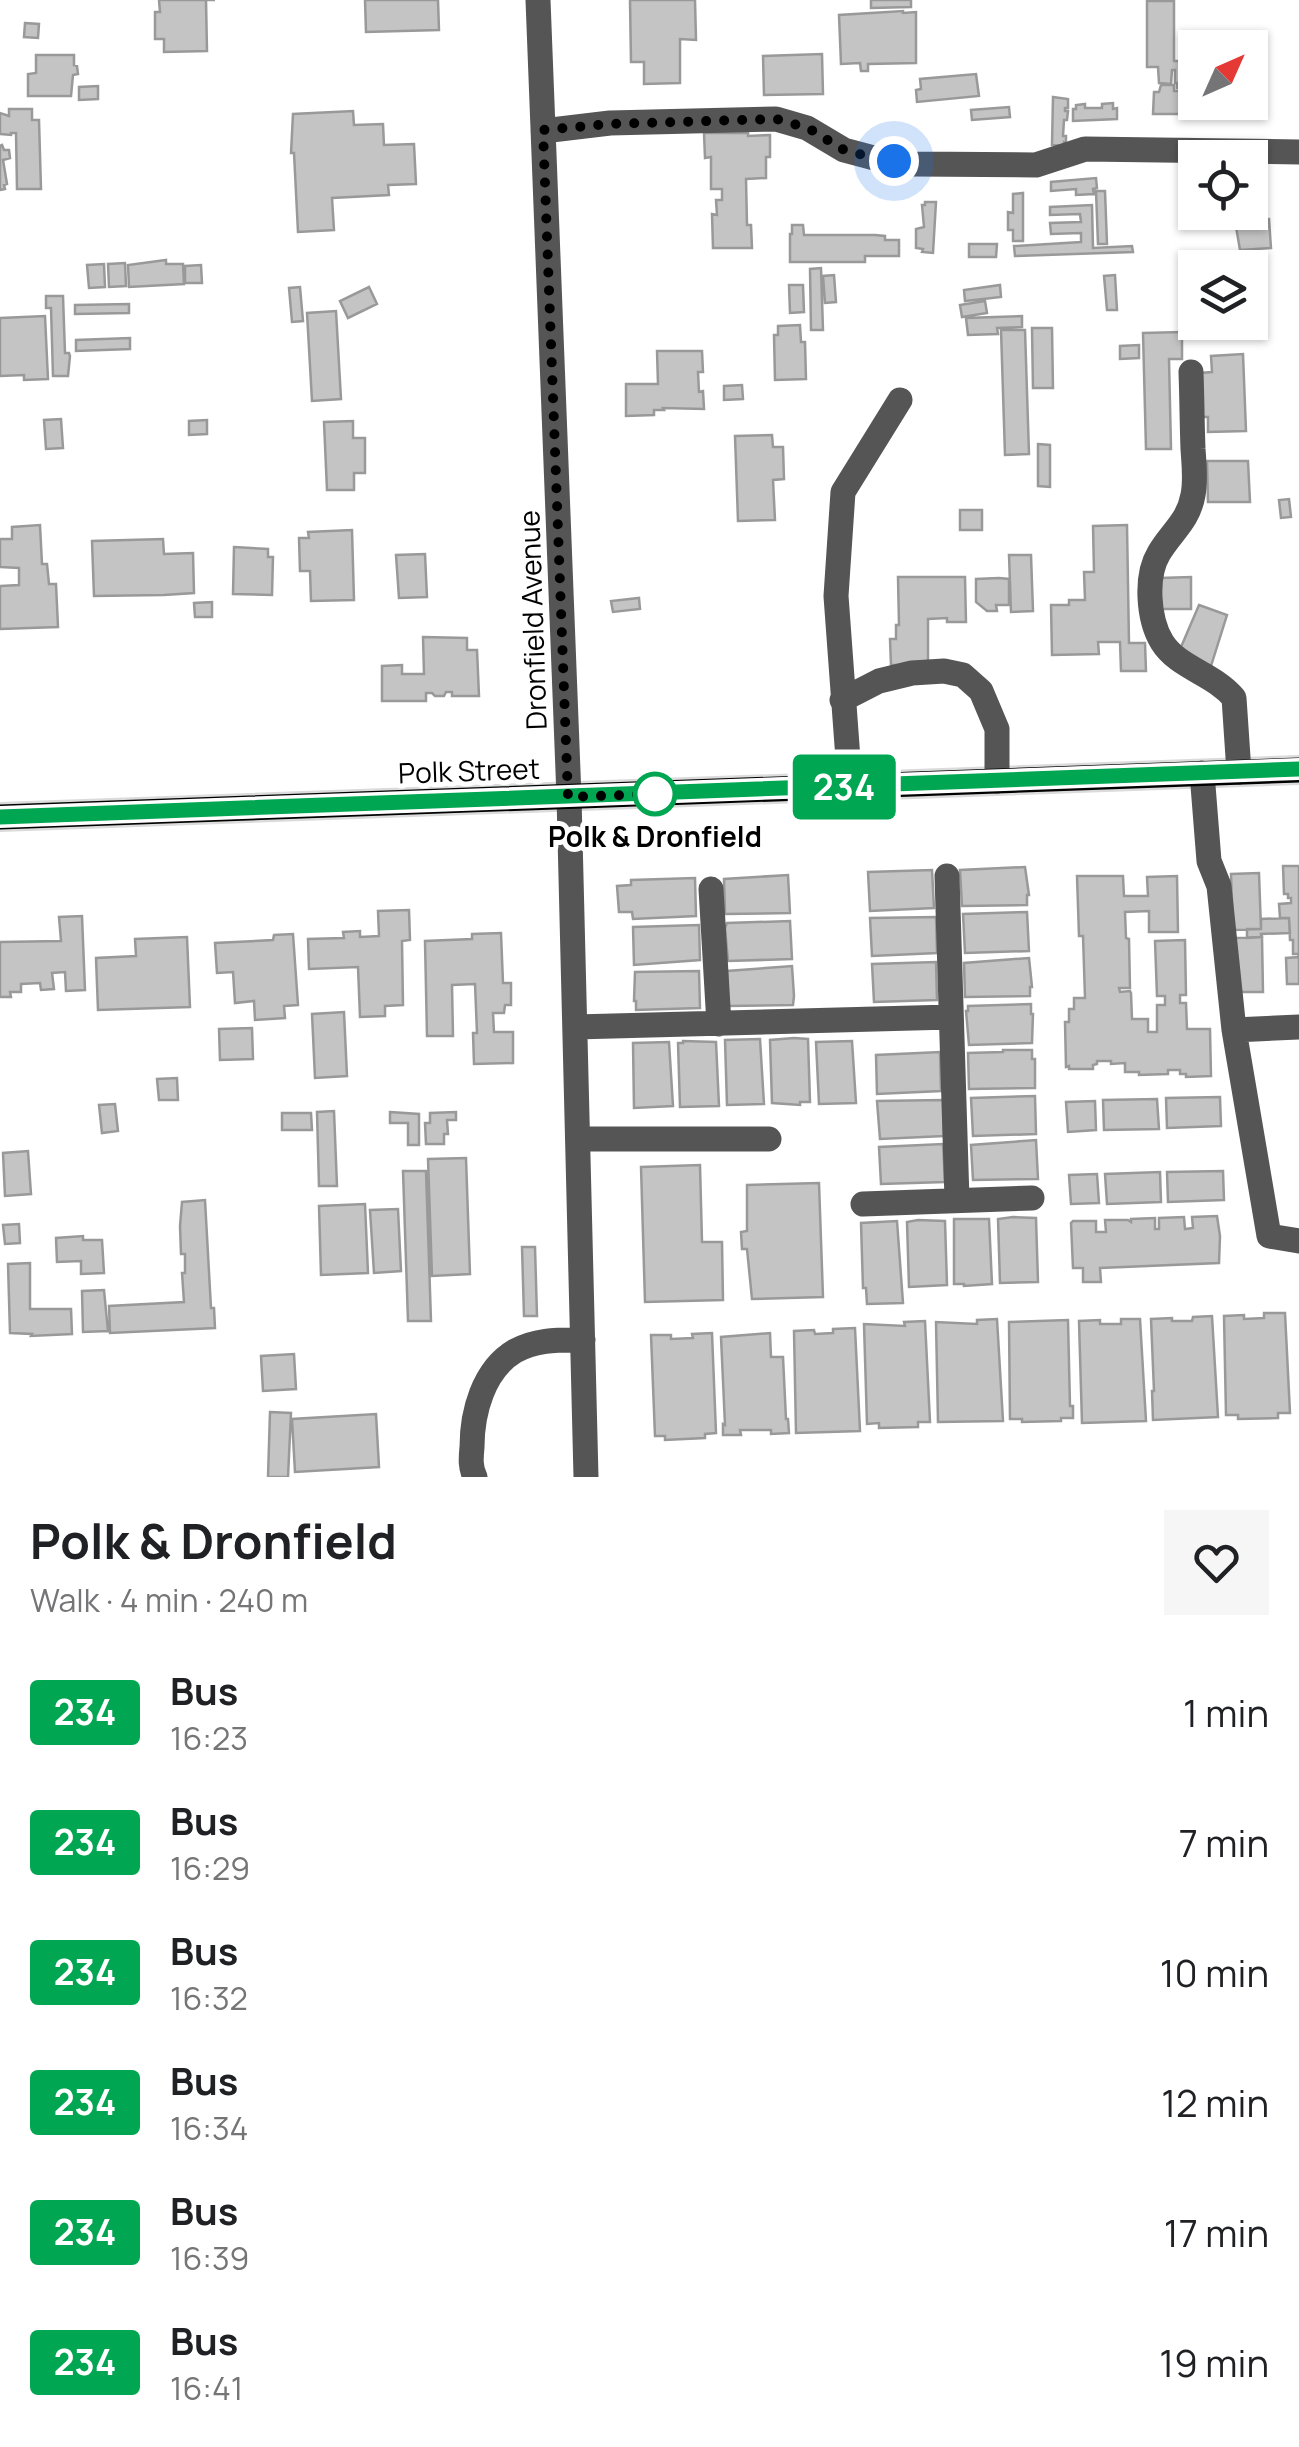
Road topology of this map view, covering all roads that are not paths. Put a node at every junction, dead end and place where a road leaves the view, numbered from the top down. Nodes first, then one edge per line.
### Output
1 (538, 0) edge
2 (543, 130) junction
3 (1299, 152) edge
4 (1191, 372) dead end
5 (900, 400) dead end
6 (842, 700) junction
7 (1299, 770) edge
8 (1239, 772) junction
9 (1202, 774) junction
10 (998, 781) junction
11 (850, 786) junction
12 (568, 797) junction
13 (0, 817) edge
14 (947, 876) dead end
15 (711, 889) dead end
16 (951, 1017) junction
17 (719, 1024) junction
18 (1299, 1027) edge
19 (575, 1028) junction
20 (1234, 1030) junction
21 (578, 1139) junction
22 (769, 1139) dead end
23 (1032, 1198) dead end
24 (957, 1200) junction
25 (863, 1204) dead end
26 (1299, 1241) edge
27 (582, 1340) junction
28 (475, 1477) edge
29 (586, 1477) edge

1 - 2 street, Dronfield Avenue
2 - 3 street
2 - 12 street, Dronfield Avenue
4 - 8 street
5 - 6 street
6 - 10 street
6 - 11 street
7 - 8 main road, Polk Street
8 - 9 main road, Polk Street
9 - 10 main road, Polk Street
9 - 20 street
10 - 11 main road, Polk Street
11 - 12 main road, Polk Street
12 - 13 main road, Polk Street
12 - 19 street, Dronfield Avenue
14 - 16 street
15 - 17 street
16 - 17 street
16 - 24 street
17 - 19 street
18 - 20 street
19 - 21 street, Dronfield Avenue
20 - 26 street
21 - 22 street
21 - 27 street, Dronfield Avenue
23 - 24 street
24 - 25 street
27 - 28 street
27 - 29 street, Dronfield Avenue

